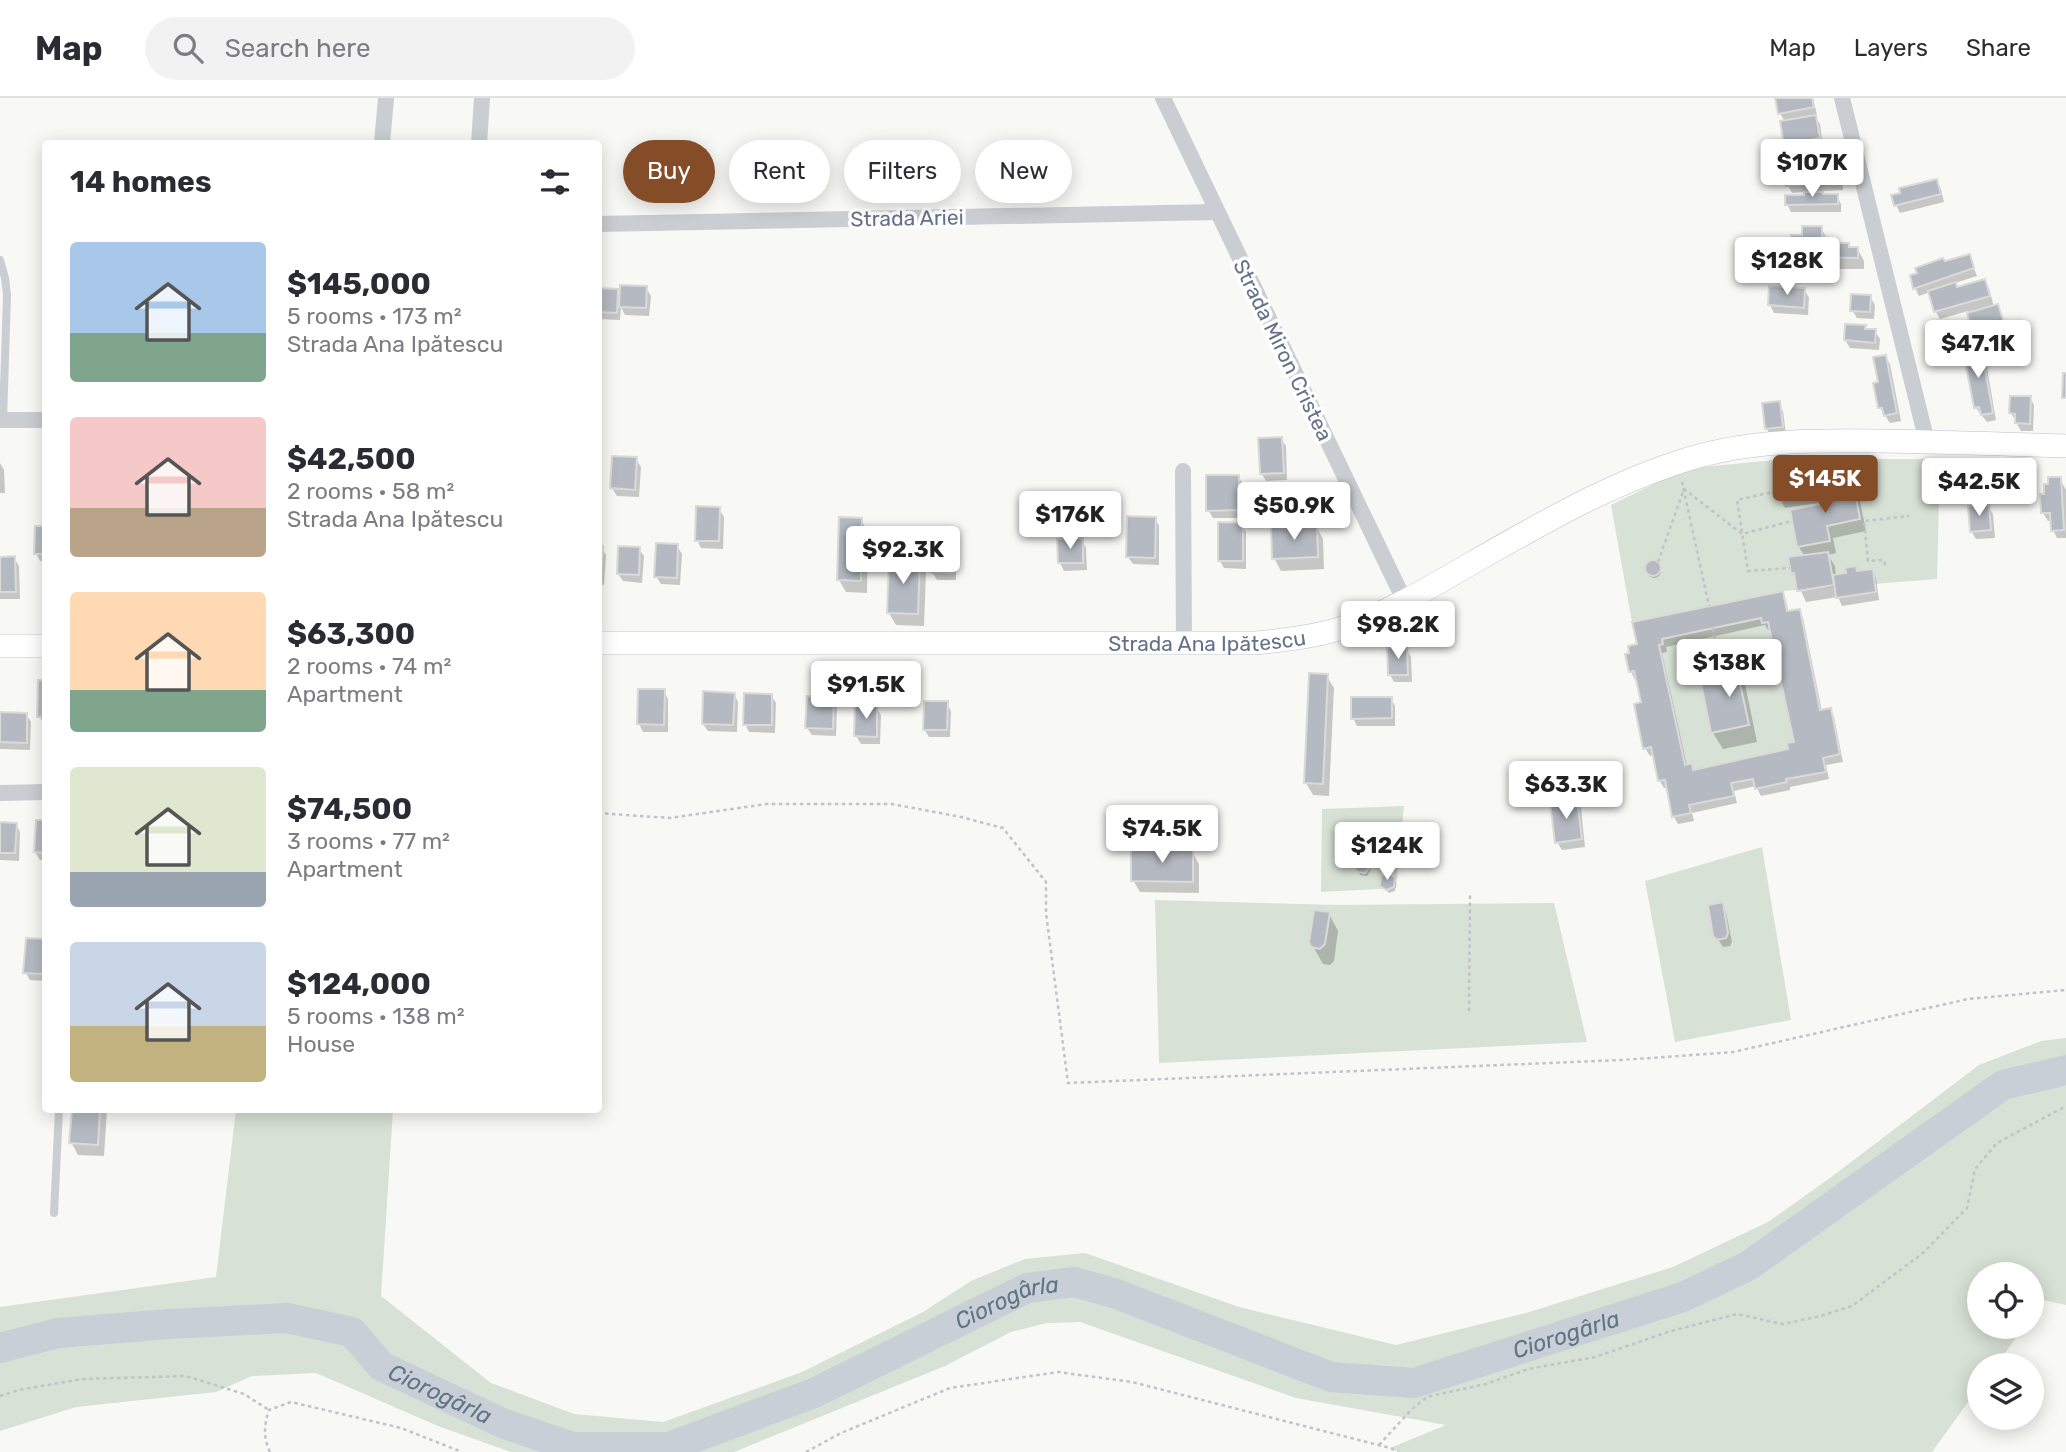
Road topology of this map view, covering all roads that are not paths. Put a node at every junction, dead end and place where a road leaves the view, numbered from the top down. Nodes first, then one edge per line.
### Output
1 (386, 98) edge
2 (482, 98) edge
3 (1163, 98) edge
4 (1842, 98) edge
5 (382, 140) edge
6 (479, 140) edge
7 (1216, 212) junction
8 (602, 224) edge
9 (0, 260) edge
10 (1, 420) edge
11 (42, 420) edge
12 (1927, 442) junction
13 (2066, 446) edge
14 (1182, 471) dead end
15 (1405, 602) junction
16 (602, 643) edge
17 (1184, 643) junction
18 (0, 646) edge
19 (42, 646) edge
20 (42, 792) edge
21 (0, 793) edge
22 (59, 1113) edge
23 (54, 1213) dead end

1 - 5 street
2 - 6 street
3 - 7 street, Strada Miron Cristea
4 - 12 street
7 - 8 street, Strada Ariei
7 - 15 street, Strada Miron Cristea
9 - 10 lane
10 - 11 street
12 - 13 main road, Strada Ana Ipătescu
12 - 15 main road, Strada Ana Ipătescu
14 - 17 street
15 - 17 main road, Strada Ana Ipătescu
16 - 17 main road, Strada Ana Ipătescu
18 - 19 main road
20 - 21 street
22 - 23 lane

